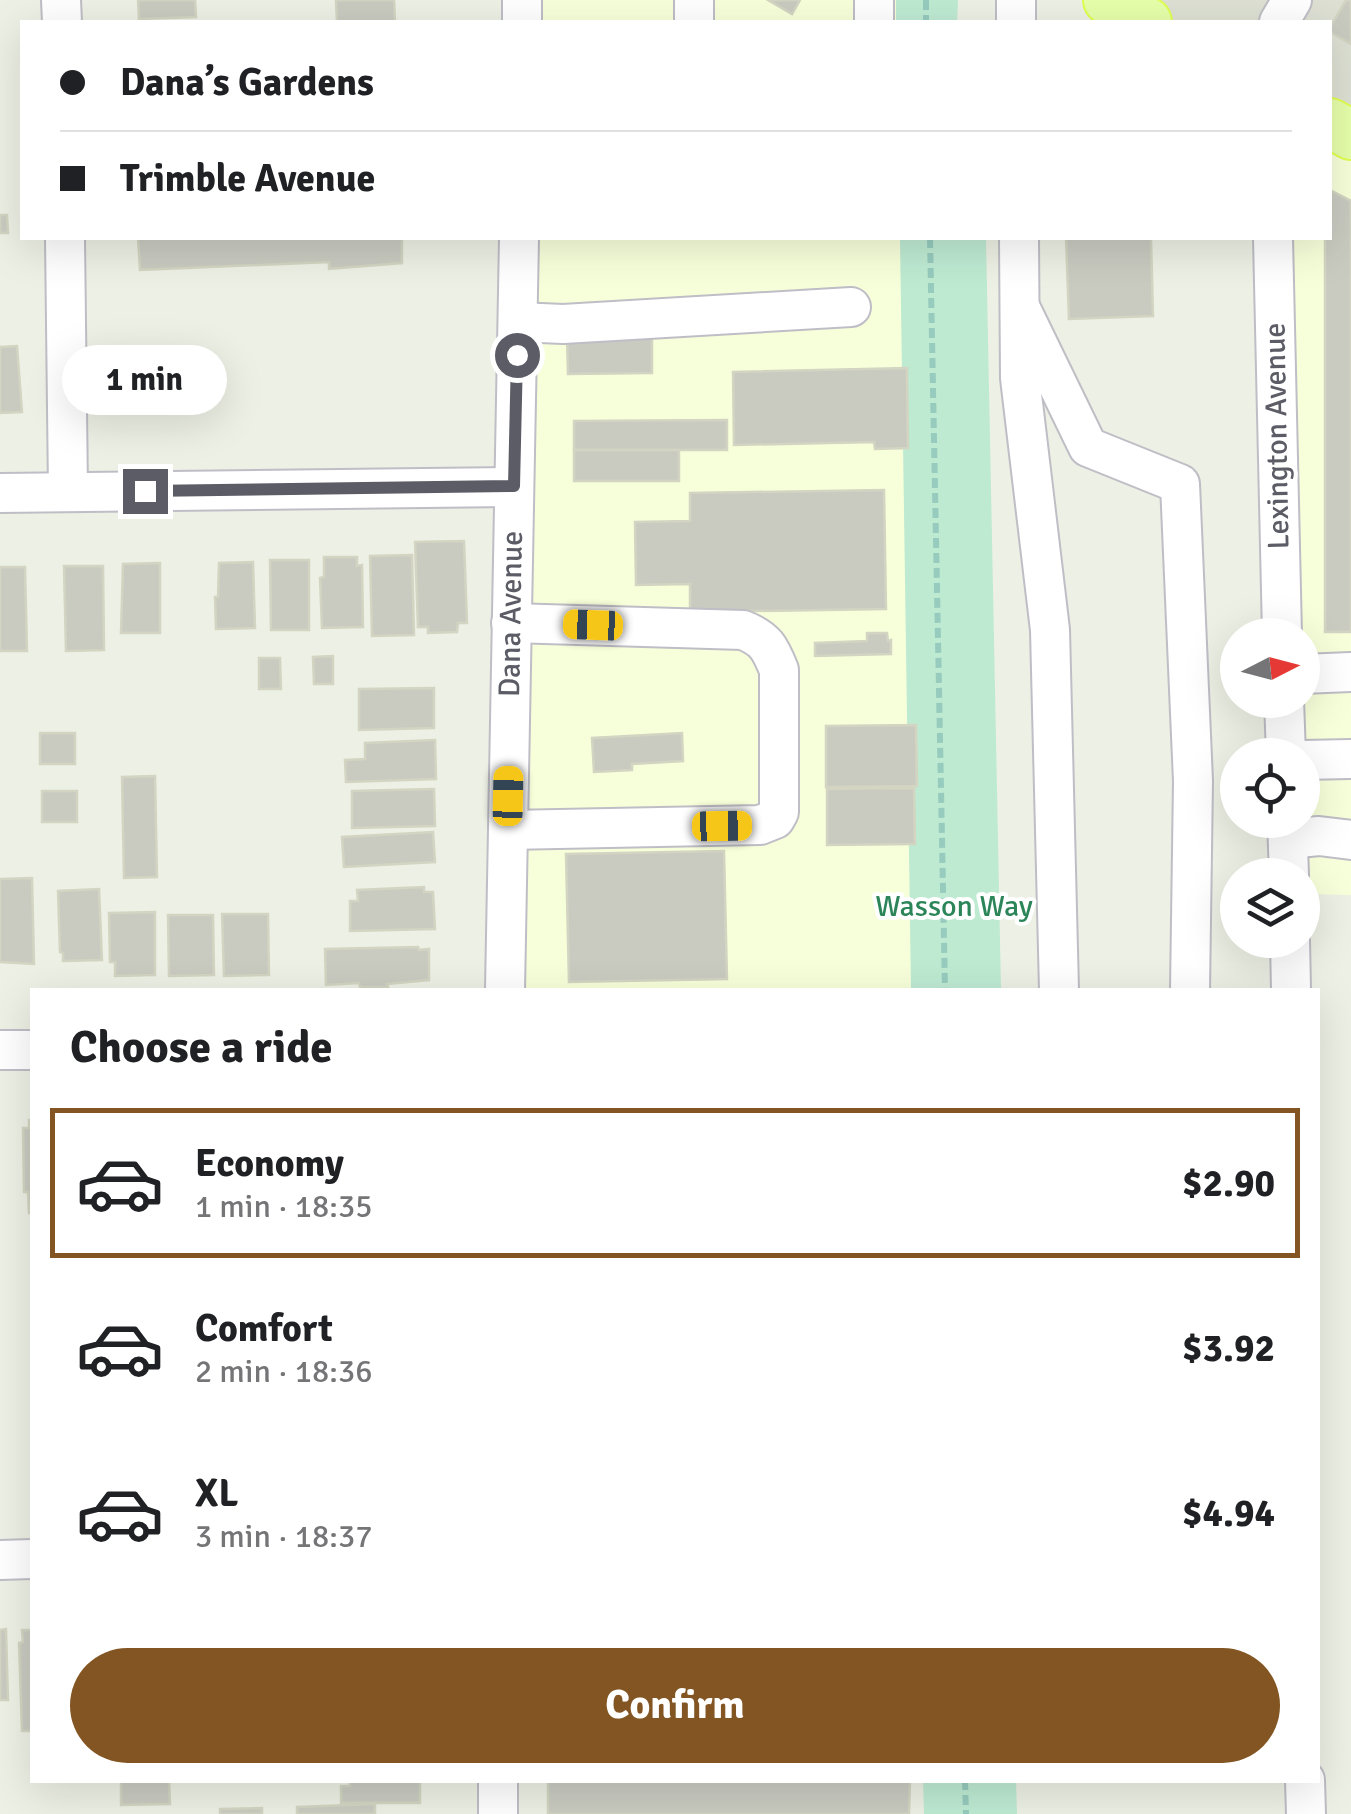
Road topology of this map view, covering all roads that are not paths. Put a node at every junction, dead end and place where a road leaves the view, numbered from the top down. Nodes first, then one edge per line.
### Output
1 (1108, 0) edge
2 (1143, 20) edge
3 (66, 240) edge
4 (519, 240) edge
5 (1019, 240) edge
6 (1272, 240) edge
7 (852, 306) dead end
8 (1020, 307) junction
9 (518, 322) junction
10 (514, 486) junction
11 (68, 492) junction
12 (0, 493) edge
13 (1282, 618) edge
14 (511, 623) junction
15 (1351, 672) edge
16 (1320, 673) edge
17 (1351, 759) edge
18 (1320, 760) edge
19 (508, 830) junction
20 (1351, 840) edge
21 (1288, 845) edge
22 (1290, 958) edge
23 (505, 988) edge
24 (1060, 988) edge
25 (1190, 988) edge
26 (1291, 988) edge
27 (0, 1050) edge
28 (30, 1050) edge
29 (0, 1560) edge
30 (30, 1560) edge
31 (498, 1783) edge
32 (1306, 1783) edge
33 (498, 1814) edge
34 (1306, 1814) edge

1 - 2 main road
3 - 11 street
4 - 9 street, Dana Avenue
5 - 8 street
6 - 13 street, Lexington Avenue
7 - 9 street
8 - 24 street
8 - 25 street
9 - 10 street, Dana Avenue
10 - 11 street
10 - 14 street, Dana Avenue
11 - 12 street
14 - 19 street, Dana Avenue
14 - 19 street
15 - 16 street
17 - 18 street
19 - 23 street, Dana Avenue
20 - 21 street
22 - 26 street
27 - 28 street
29 - 30 street
31 - 33 street
32 - 34 street

